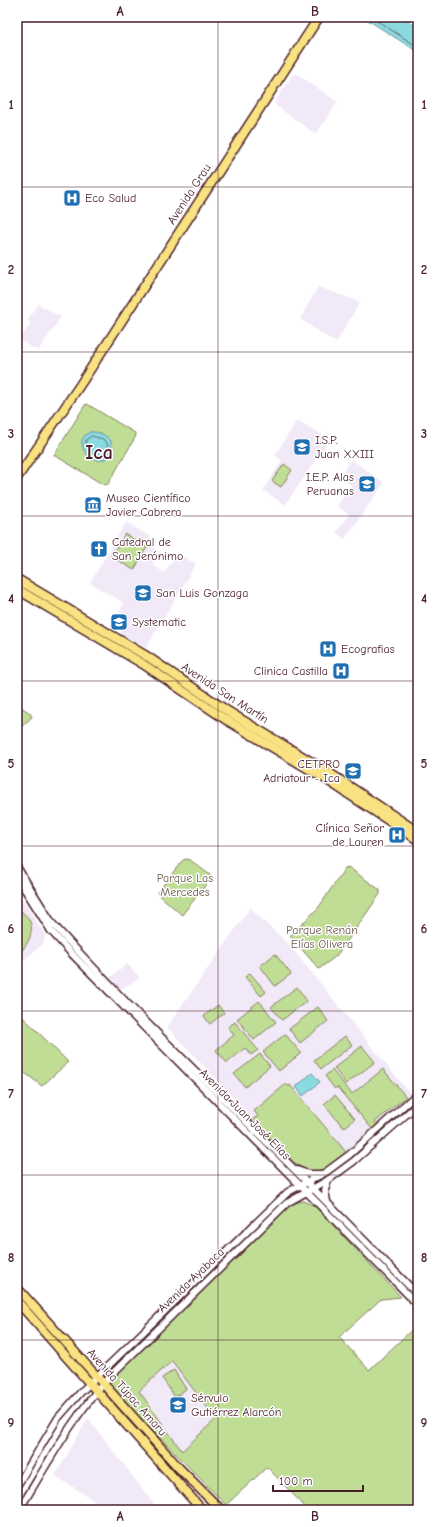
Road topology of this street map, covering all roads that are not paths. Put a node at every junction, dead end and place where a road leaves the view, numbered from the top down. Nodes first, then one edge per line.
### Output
1 (318, 17) edge
2 (17, 478) edge
3 (17, 580) edge
4 (17, 589) edge
5 (418, 832) edge
6 (418, 840) edge
7 (17, 867) edge
8 (17, 877) edge
9 (59, 936) junction
10 (418, 1093) edge
11 (418, 1104) edge
12 (292, 1167) junction
13 (285, 1170) junction
14 (326, 1172) junction
15 (328, 1180) junction
16 (307, 1182) junction
17 (300, 1186) junction
18 (313, 1189) junction
19 (288, 1192) junction
20 (306, 1192) junction
21 (287, 1203) junction
22 (328, 1203) junction
23 (318, 1204) junction
24 (17, 1288) edge
25 (418, 1295) edge
26 (17, 1301) edge
27 (418, 1304) edge
28 (100, 1380) junction
29 (91, 1384) junction
30 (97, 1390) junction
31 (179, 1468) junction
32 (172, 1475) junction
33 (17, 1486) edge
34 (19, 1510) edge
35 (202, 1510) edge
36 (221, 1510) edge

1 - 2 main road, Avenida Grau
3 - 5 main road, Avenida San Martín
4 - 6 main road, Avenida San Martín
7 - 9 street
8 - 9 street
9 - 12 street, Avenida Juan José Elías
9 - 13 street, Avenida Juan José Elías
10 - 14 street, Avenida Ayabaca
11 - 15 street, Avenida Ayabaca
12 - 14 street
12 - 16 street, Avenida Juan José Elías
13 - 17 street, Avenida Juan José Elías
13 - 19 street
14 - 16 street, Avenida Ayabaca
15 - 18 street, Avenida Ayabaca
15 - 22 street
16 - 17 street, Avenida Ayabaca
16 - 18 street, Avenida Juan José Elías
17 - 19 street, Avenida Ayabaca
17 - 20 street, Avenida Juan José Elías
18 - 20 street, Avenida Ayabaca
18 - 22 street, Avenida Juan José Elías
19 - 28 street, Avenida Ayabaca
20 - 21 street, Avenida Ayabaca
20 - 23 street, Avenida Juan José Elías
21 - 23 street
21 - 28 street, Avenida Ayabaca
22 - 25 street, Avenida Juan José Elías
23 - 27 street, Avenida Juan José Elías
24 - 28 main road, Avenida Túpac Amaru
26 - 29 main road, Avenida Túpac Amaru
28 - 29 street, Avenida Ayabaca
28 - 30 street, Avenida Ayabaca
28 - 31 main road, Avenida Túpac Amaru
29 - 30 main road, Avenida Túpac Amaru
29 - 33 street, Avenida Ayabaca
30 - 32 main road, Avenida Túpac Amaru
30 - 34 street, Avenida Ayabaca
31 - 32 main road
31 - 36 main road, Avenida Túpac Amaru
32 - 35 main road, Avenida Túpac Amaru

